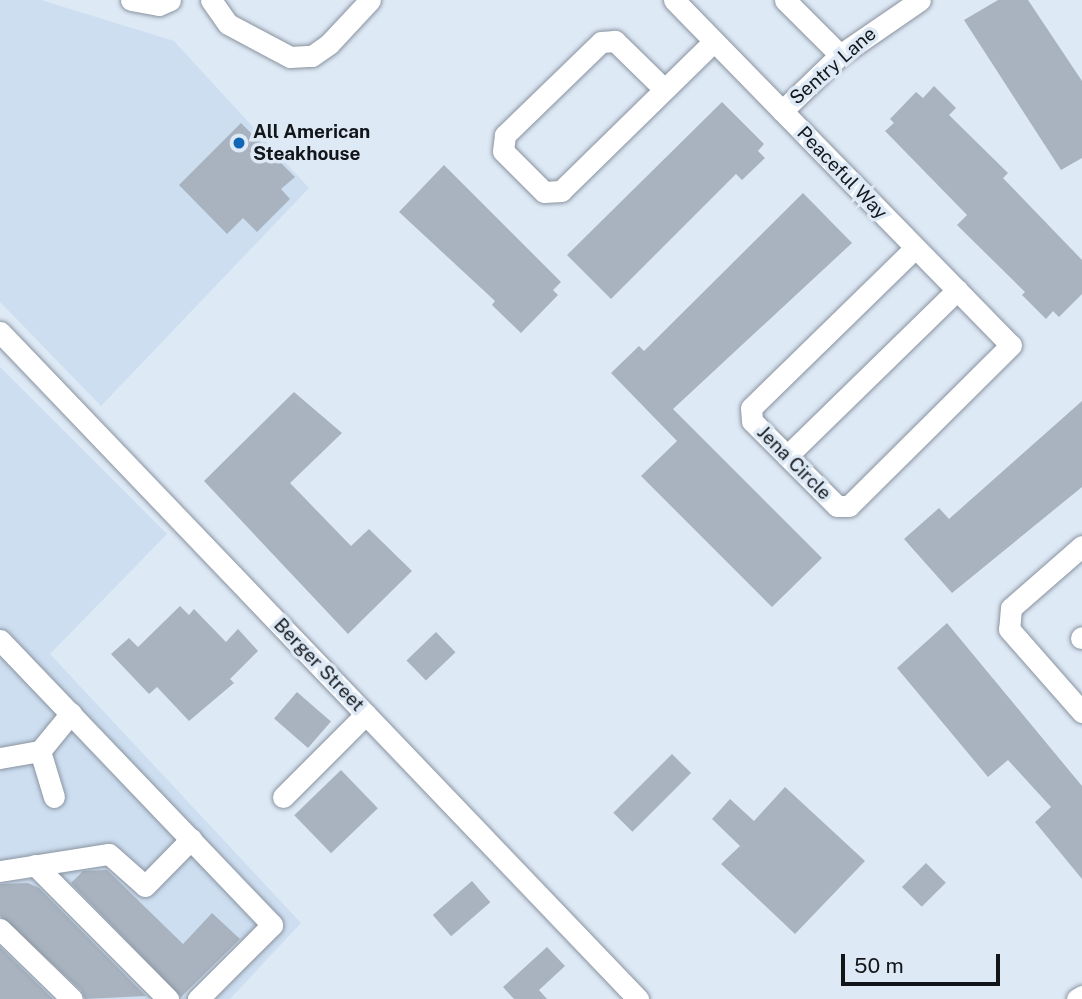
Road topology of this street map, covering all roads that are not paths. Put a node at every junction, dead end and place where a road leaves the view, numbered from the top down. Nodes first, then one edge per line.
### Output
1 (131, 0) edge
2 (170, 0) edge
3 (211, 0) edge
4 (370, 0) edge
5 (674, 0) edge
6 (785, 0) edge
7 (920, 0) edge
8 (714, 41) junction
9 (840, 55) junction
10 (664, 89) junction
11 (782, 111) junction
12 (915, 247) junction
13 (957, 290) junction
14 (0, 332) edge
15 (1011, 345) joint
16 (787, 456) junction
17 (1082, 545) edge
18 (0, 640) edge
19 (1082, 712) edge
20 (71, 713) junction
21 (366, 714) junction
22 (40, 751) junction
23 (0, 758) edge
24 (54, 797) dead end
25 (283, 797) dead end
26 (191, 839) junction
27 (34, 865) junction
28 (0, 871) edge
29 (0, 929) edge
30 (1082, 996) edge
31 (72, 999) edge
32 (168, 999) edge
33 (198, 999) edge
34 (638, 999) edge
35 (1077, 999) edge

1 - 2 street
3 - 4 street
5 - 8 street, Peaceful Way
6 - 9 street
7 - 9 street, Sentry Lane
8 - 10 street
8 - 11 street, Peaceful Way
9 - 11 street, Sentry Lane
10 - 10 street
11 - 12 street, Peaceful Way
12 - 13 street, Peaceful Way
12 - 16 street, Jena Circle
13 - 15 street, Peaceful Way
13 - 16 street
14 - 21 street, Berger Street
15 - 16 street, Jena Circle
17 - 19 street
18 - 20 street
20 - 22 street
20 - 26 street
21 - 25 street
21 - 34 street, Berger Street
22 - 23 street
22 - 24 street
26 - 27 street
26 - 33 street
27 - 28 street
27 - 32 street
29 - 31 street
30 - 35 street

